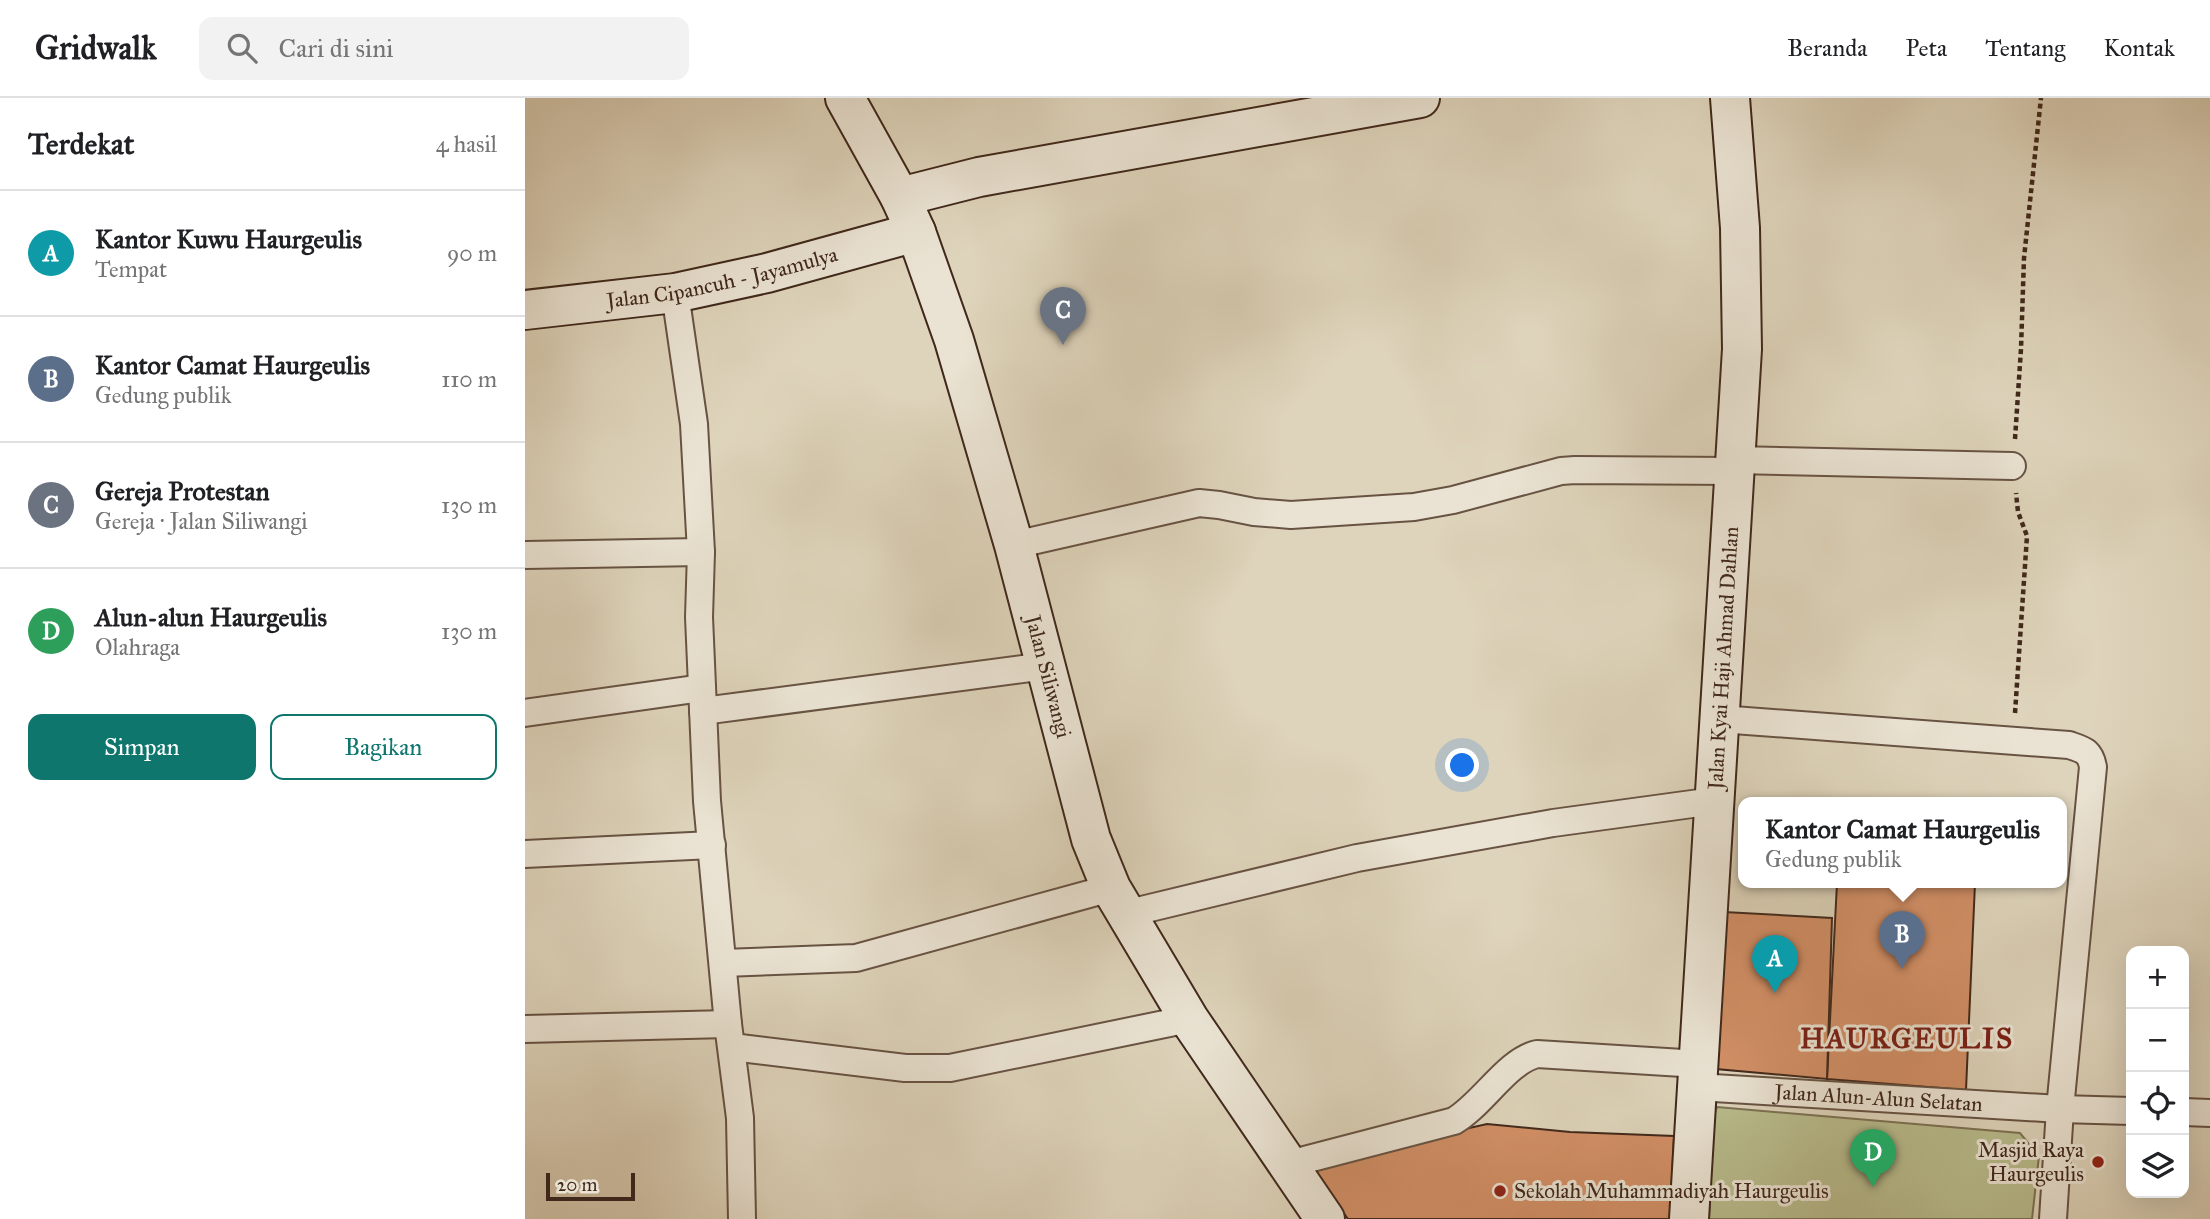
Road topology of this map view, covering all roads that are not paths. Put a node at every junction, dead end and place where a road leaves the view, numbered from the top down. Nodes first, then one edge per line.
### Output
1 (845, 98) edge
2 (1420, 98) edge
3 (1730, 98) edge
4 (900, 197) junction
5 (916, 232) junction
6 (675, 293) junction
7 (525, 310) edge
8 (1735, 466) junction
9 (2013, 466) road end
10 (1014, 545) junction
11 (701, 552) junction
12 (525, 555) edge
13 (1046, 666) junction
14 (703, 699) junction
15 (525, 713) edge
16 (1720, 719) junction
17 (1714, 801) junction
18 (712, 845) junction
19 (525, 854) edge
20 (1118, 901) junction
21 (723, 963) junction
22 (1189, 1019) junction
23 (525, 1029) edge
24 (730, 1036) junction
25 (1698, 1076) junction
26 (2060, 1109) junction
27 (2126, 1111) edge
28 (2189, 1112) edge
29 (2210, 1113) edge
30 (1289, 1164) junction
31 (742, 1219) edge
32 (1325, 1219) edge
33 (1689, 1219) edge
34 (2053, 1219) edge

1 - 4 street, Jalan Siliwangi
2 - 4 street
3 - 8 street, Jalan Kyai Haji Ahmad Dahlan
4 - 5 street, Jalan Siliwangi
5 - 6 street, Jalan Cipancuh - Jayamulya
5 - 10 street, Jalan Siliwangi
6 - 7 street, Jalan Cipancuh - Jayamulya
6 - 11 street
8 - 9 street
8 - 10 street
8 - 16 street, Jalan Kyai Haji Ahmad Dahlan
10 - 13 street, Jalan Siliwangi
11 - 12 street
11 - 14 street
13 - 14 street
13 - 20 street, Jalan Siliwangi
14 - 15 street
14 - 18 street
16 - 17 street, Jalan Kyai Haji Ahmad Dahlan
16 - 26 street
17 - 20 street
17 - 25 street, Jalan Kyai Haji Ahmad Dahlan
18 - 19 street
18 - 21 street
20 - 21 street
20 - 22 street, Jalan Siliwangi
21 - 24 street
22 - 24 street
22 - 30 street, Jalan Siliwangi
23 - 24 street
24 - 31 street
25 - 26 street, Jalan Alun-Alun Selatan
25 - 30 street, Jalan Alun-Alun Selatan
25 - 33 street, Jalan Kyai Haji Ahmad Dahlan
26 - 27 street, Jalan Alun-Alun Selatan
26 - 34 street
28 - 29 street
30 - 32 street, Jalan Siliwangi

